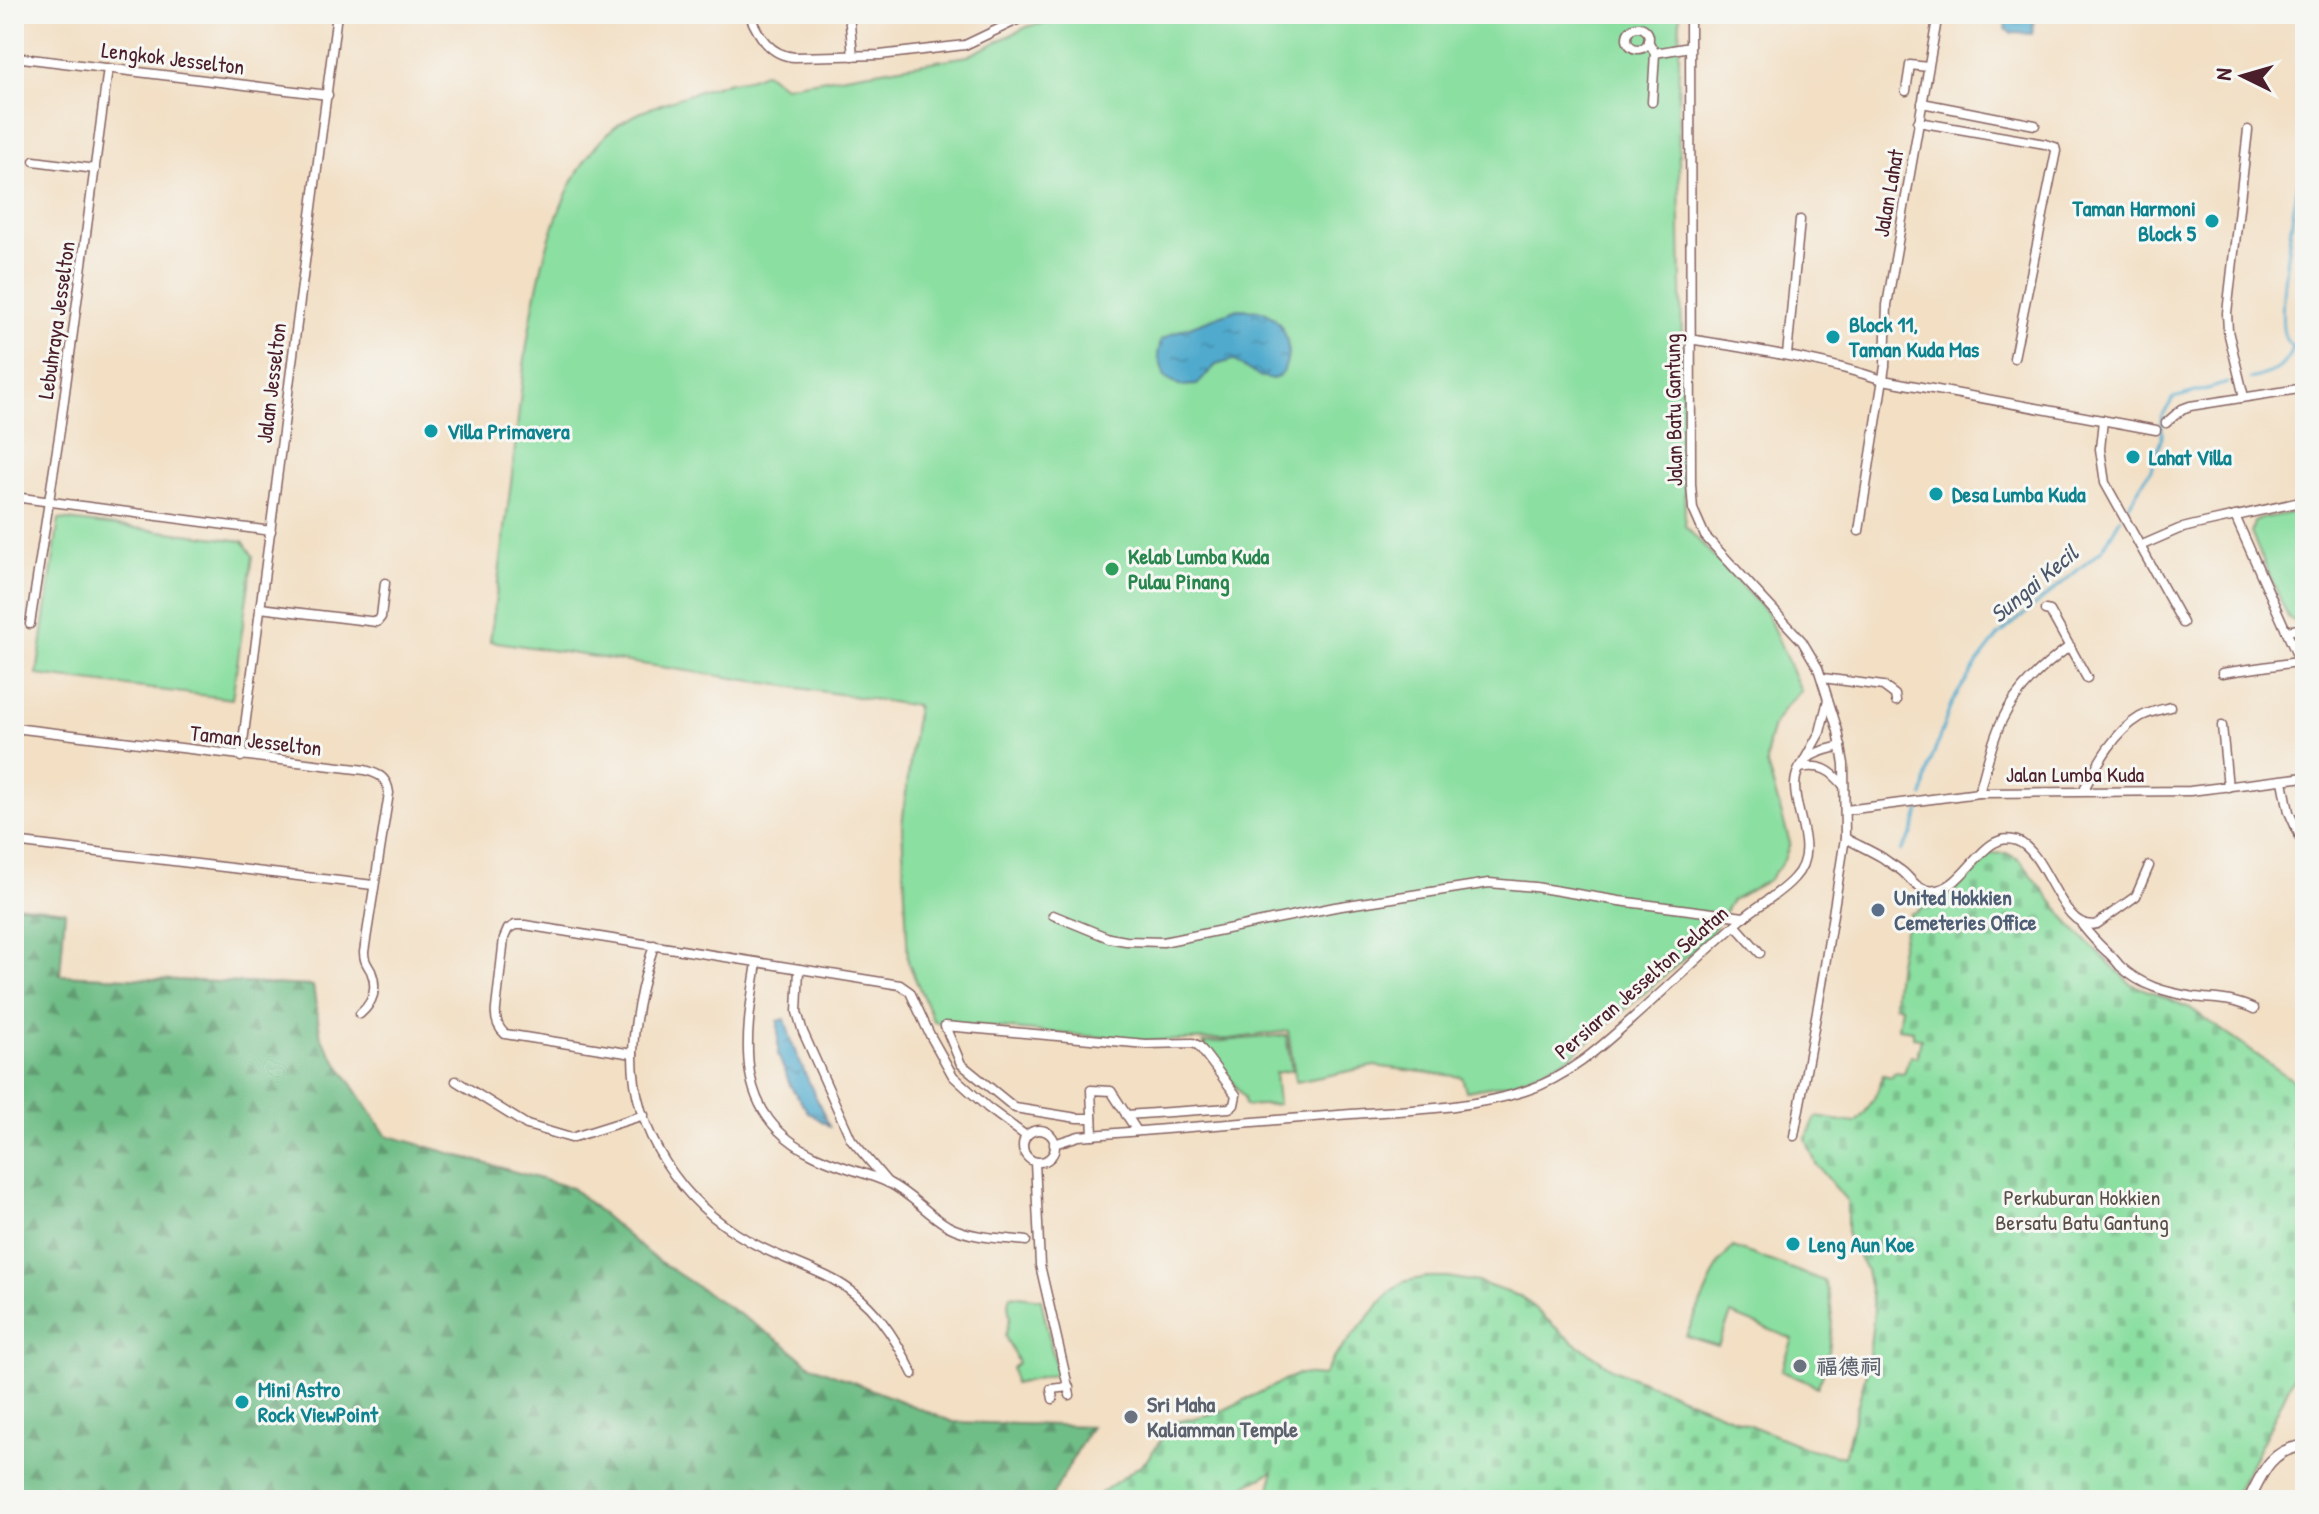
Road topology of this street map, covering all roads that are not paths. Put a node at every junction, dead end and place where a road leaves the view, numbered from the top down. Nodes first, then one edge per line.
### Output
1 (337, 14) edge
2 (749, 14) edge
3 (849, 14) edge
4 (1030, 14) edge
5 (1690, 14) edge
6 (1938, 14) edge
7 (1648, 41) dead end
8 (1690, 47) junction
9 (1655, 53) junction
10 (853, 56) junction
11 (14, 57) edge
12 (1928, 67) junction
13 (108, 68) junction
14 (1906, 91) dead end
15 (328, 95) junction
16 (1652, 102) dead end
17 (1922, 103) junction
18 (1918, 122) junction
19 (2035, 125) dead end
20 (2248, 130) dead end
21 (34, 161) dead end
22 (95, 169) junction
23 (1800, 220) dead end
24 (1690, 339) junction
25 (1787, 355) junction
26 (2014, 358) dead end
27 (1883, 380) junction
28 (2305, 388) edge
29 (2244, 397) junction
30 (2103, 420) junction
31 (2166, 423) dead end
32 (2156, 430) dead end
33 (14, 497) edge
34 (2305, 501) edge
35 (48, 503) junction
36 (2235, 516) junction
37 (271, 531) junction
38 (1859, 531) dead end
39 (2140, 546) junction
40 (385, 583) dead end
41 (260, 608) junction
42 (2045, 610) dead end
43 (2183, 623) dead end
44 (30, 624) dead end
45 (2305, 628) edge
46 (2286, 631) junction
47 (2070, 646) junction
48 (2302, 661) edge
49 (2222, 673) dead end
50 (1823, 678) junction
51 (2087, 678) dead end
52 (1829, 696) junction
53 (1896, 701) dead end
54 (2170, 707) dead end
55 (2222, 726) dead end
56 (14, 728) edge
57 (1841, 746) junction
58 (241, 757) junction
59 (1802, 765) junction
60 (2305, 777) edge
61 (2283, 781) junction
62 (1845, 786) junction
63 (2228, 787) junction
64 (2083, 791) junction
65 (1979, 793) junction
66 (1846, 810) junction
67 (1845, 838) junction
68 (14, 842) edge
69 (2305, 848) edge
70 (2149, 866) dead end
71 (373, 885) junction
72 (1053, 915) dead end
73 (1744, 917) junction
74 (2081, 924) junction
75 (1735, 925) junction
76 (654, 945) junction
77 (1760, 953) dead end
78 (757, 963) junction
79 (799, 969) junction
80 (2254, 1009) dead end
81 (360, 1014) dead end
82 (633, 1054) junction
83 (456, 1081) dead end
84 (644, 1115) junction
85 (1126, 1115) junction
86 (1092, 1118) junction
87 (1137, 1131) junction
88 (1093, 1135) junction
89 (1026, 1136) junction
90 (1794, 1136) dead end
91 (1054, 1144) junction
92 (1035, 1162) junction
93 (889, 1183) junction
94 (1026, 1241) dead end
95 (913, 1374) dead end
96 (1053, 1399) dead end
97 (2305, 1446) edge
98 (2249, 1500) edge

1 - 15 street, Jalan Jesselton
2 - 10 street
3 - 10 street
4 - 10 street
5 - 8 street, Jalan Batu Gantung
6 - 12 street, Jalan Lahat
7 - 9 street
8 - 9 street
8 - 24 street, Jalan Batu Gantung
9 - 16 street
11 - 13 street, Lengkok Jesselton
12 - 14 street
12 - 17 street, Jalan Lahat
13 - 15 street, Lengkok Jesselton
13 - 22 street, Lebuhraya Jesselton
15 - 37 street, Jalan Jesselton
17 - 18 street, Jalan Lahat
17 - 19 street
18 - 26 street
18 - 27 street, Jalan Lahat
20 - 29 street
21 - 22 street
22 - 35 street, Lebuhraya Jesselton
23 - 25 street
24 - 25 street
24 - 50 street, Jalan Batu Gantung
25 - 27 street
27 - 30 street
27 - 38 street, Jalan Lahat
28 - 29 street
29 - 31 street
30 - 32 street
30 - 39 street
33 - 35 street
34 - 36 street
35 - 37 street
35 - 44 street, Lebuhraya Jesselton
36 - 39 street
36 - 46 street
37 - 41 street, Jalan Jesselton
39 - 43 street
40 - 41 street
41 - 58 street, Jalan Jesselton
42 - 47 street
45 - 46 street
46 - 48 street
47 - 51 street
47 - 65 street
48 - 49 street
50 - 52 street, Jalan Batu Gantung
50 - 53 street
52 - 57 street, Jalan Batu Gantung
52 - 59 street
54 - 64 street
55 - 63 street
56 - 58 street, Taman Jesselton
57 - 59 street
57 - 62 street, Jalan Batu Gantung
58 - 71 street, Taman Jesselton
59 - 62 street
59 - 73 street, Persiaran Jesselton Selatan
60 - 61 street, Jalan Lumba Kuda
61 - 63 street, Jalan Lumba Kuda
61 - 69 street
62 - 66 street, Jalan Batu Gantung
63 - 64 street, Jalan Lumba Kuda
64 - 65 street, Jalan Lumba Kuda
65 - 66 street, Jalan Lumba Kuda
66 - 67 street, Jalan Batu Gantung
67 - 74 street
67 - 90 street, Jalan Batu Gantung
68 - 71 street
70 - 74 street
71 - 81 street, Taman Jesselton
72 - 73 street
73 - 75 street, Persiaran Jesselton Selatan
74 - 80 street
75 - 77 street
75 - 87 street, Persiaran Jesselton Selatan
76 - 78 street
76 - 82 street
76 - 82 street
78 - 79 street
78 - 93 street
79 - 89 street
79 - 93 street
82 - 84 street
83 - 84 street
84 - 95 street
85 - 86 street
85 - 86 street
85 - 87 street
86 - 88 street
87 - 88 street, Persiaran Jesselton Selatan
88 - 91 street, Persiaran Jesselton Selatan
89 - 91 street
89 - 92 street
91 - 92 street
92 - 96 street
93 - 94 street
97 - 98 street

